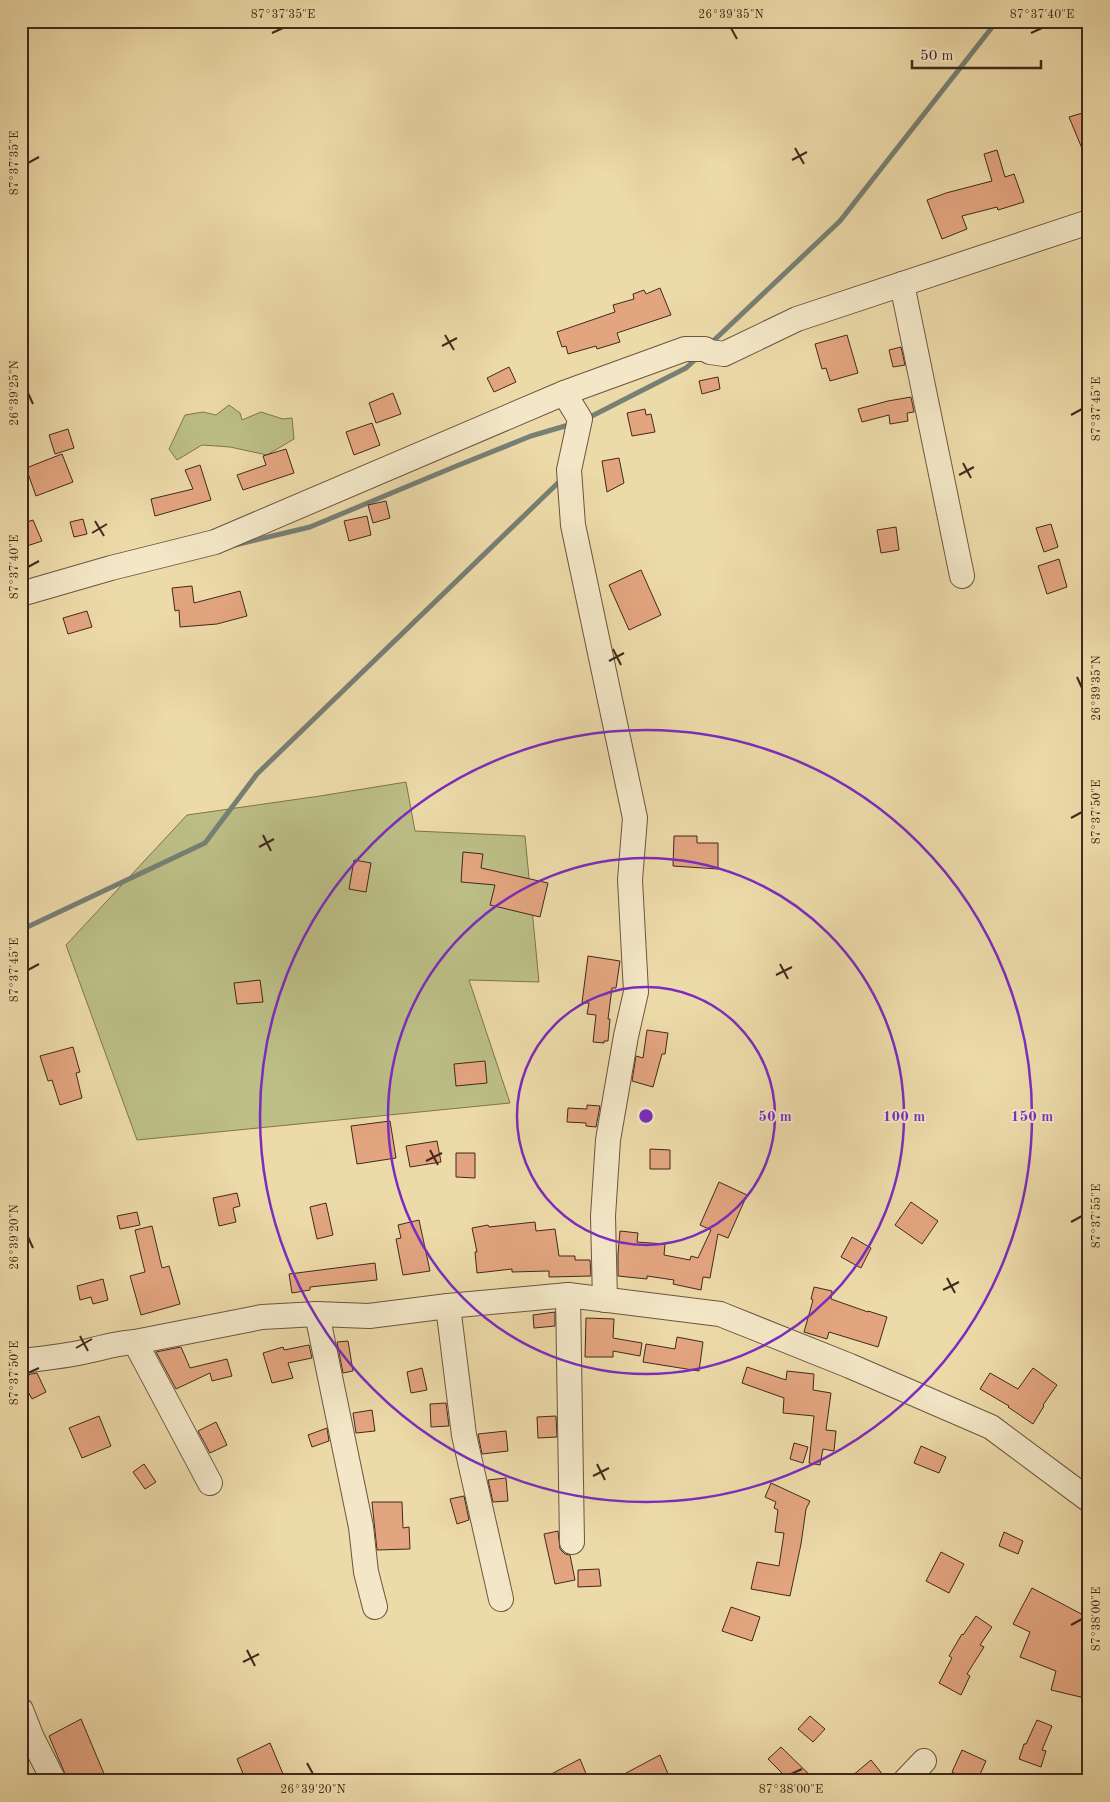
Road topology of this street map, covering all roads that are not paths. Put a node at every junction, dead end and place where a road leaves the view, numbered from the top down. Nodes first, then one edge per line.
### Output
1 (1089, 222) edge
2 (902, 284) junction
3 (564, 393) junction
4 (962, 576) dead end
5 (21, 594) edge
6 (568, 1296) junction
7 (605, 1300) junction
8 (448, 1306) junction
9 (318, 1314) junction
10 (135, 1342) junction
11 (21, 1361) edge
12 (210, 1484) dead end
13 (1089, 1500) edge
14 (572, 1542) dead end
15 (500, 1599) dead end
16 (374, 1607) dead end
17 (21, 1710) edge
18 (924, 1761) dead end
19 (54, 1781) edge
20 (905, 1781) edge

1 - 2 street
2 - 3 street
2 - 4 street
3 - 5 street
3 - 7 street
6 - 7 street
6 - 8 street
6 - 14 street
7 - 13 street
8 - 9 street
8 - 15 street
9 - 10 street
9 - 16 street
10 - 11 street
10 - 12 street
17 - 19 street
18 - 20 street

